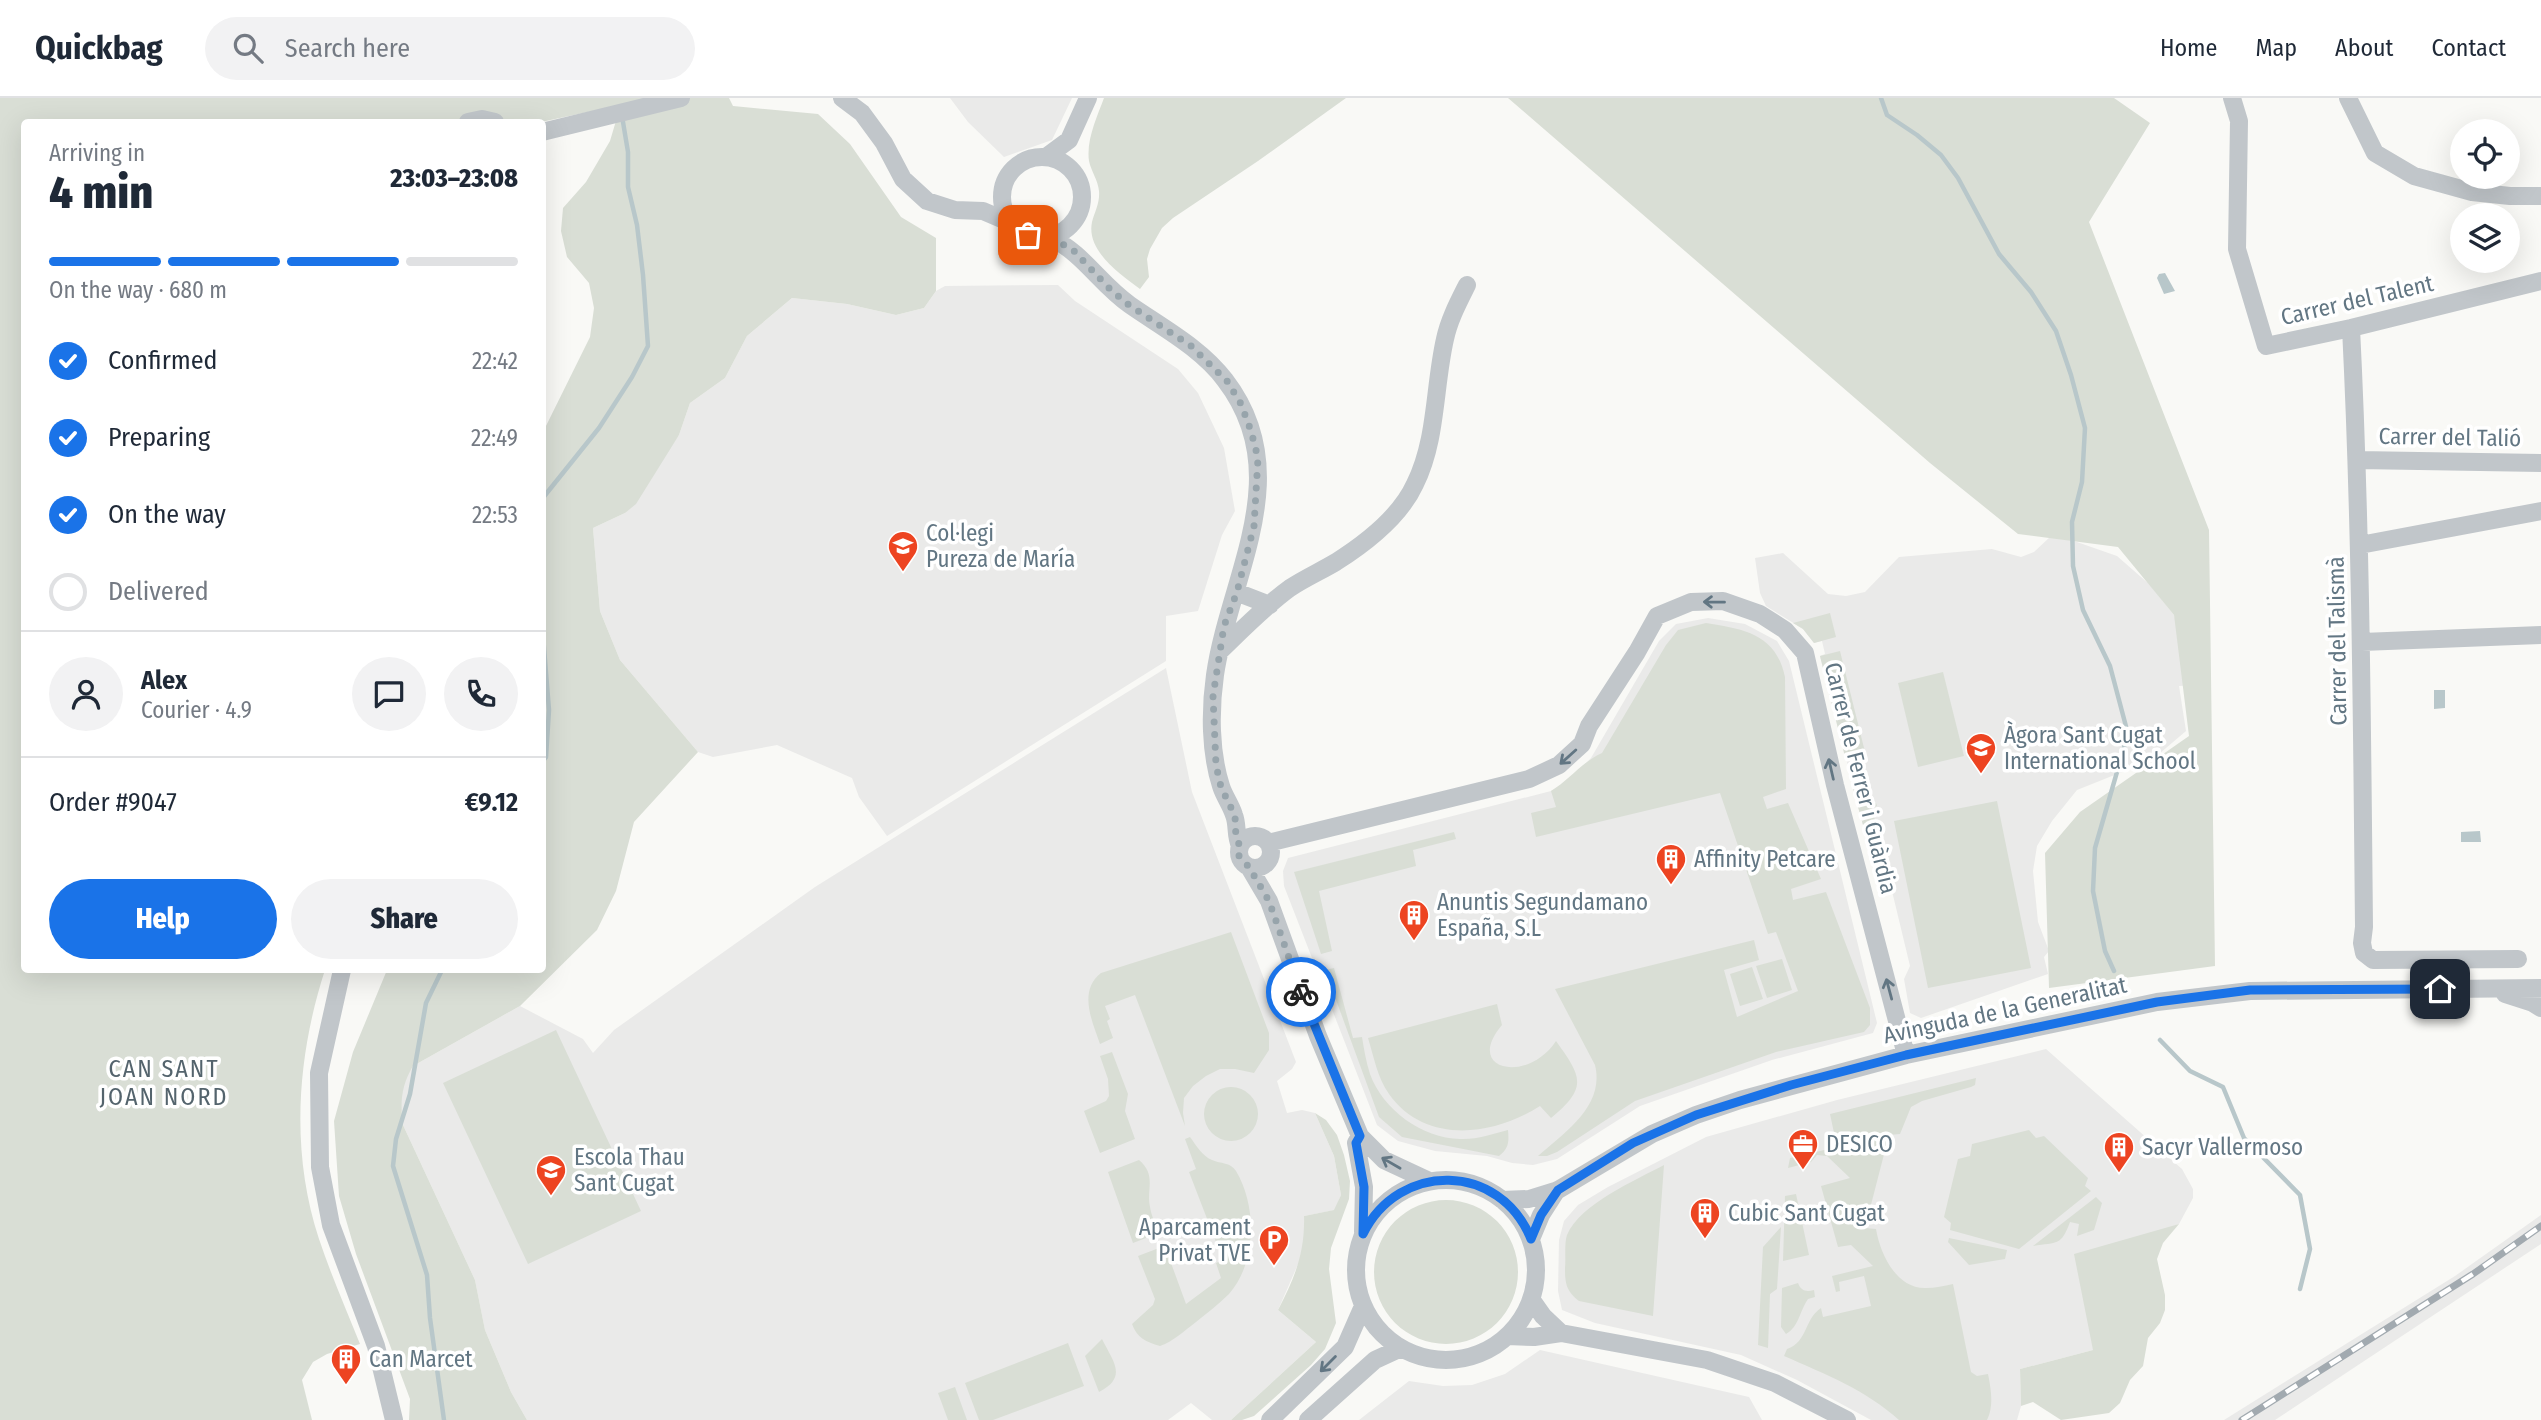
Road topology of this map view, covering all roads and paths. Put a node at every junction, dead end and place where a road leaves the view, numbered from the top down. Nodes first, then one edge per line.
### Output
1 (681, 98) edge
2 (842, 98) edge
3 (1088, 98) edge
4 (2232, 98) edge
5 (2348, 98) edge
6 (1076, 127) junction
7 (546, 131) edge
8 (1046, 157) junction
9 (1076, 174) junction
10 (1003, 187) junction
11 (2541, 196) edge
12 (969, 210) junction
13 (1077, 217) junction
14 (1011, 223) junction
15 (1050, 237) junction
16 (1085, 261) junction
17 (2541, 281) edge
18 (1467, 285) dead end
19 (2351, 328) junction
20 (2358, 460) junction
21 (2541, 463) edge
22 (2541, 511) edge
23 (2360, 545) junction
24 (1237, 592) junction
25 (1270, 605) junction
26 (2541, 635) edge
27 (2362, 642) junction
28 (1219, 652) junction
29 (1235, 816) junction
30 (1262, 839) junction
31 (1240, 846) junction
32 (1268, 862) junction
33 (1249, 867) junction
34 (1269, 901) junction
35 (2518, 958) dead end
36 (341, 973) edge
37 (2541, 988) edge
38 (2488, 989) junction
39 (2541, 1009) edge
40 (1906, 1055) junction
41 (1360, 1136) junction
42 (1429, 1181) junction
43 (1558, 1190) junction
44 (1502, 1200) junction
45 (1363, 1234) junction
46 (1531, 1239) junction
47 (1531, 1299) junction
48 (1363, 1306) junction
49 (1562, 1332) junction
50 (1507, 1336) junction
51 (1401, 1348) junction
52 (394, 1420) edge
53 (1270, 1420) edge
54 (1308, 1420) edge
55 (1847, 1420) edge

1 - 7 street
2 - 12 street
3 - 6 street
4 - 19 street, Carrer del Talent
5 - 11 street
6 - 8 street
6 - 9 street
8 - 9 street
8 - 10 street
9 - 13 street
10 - 12 street
10 - 14 street
12 - 14 street
13 - 15 street
13 - 16 street
14 - 15 street
15 - 16 street
16 - 24 street
17 - 19 street, Carrer del Talent
18 - 25 street
19 - 20 street, Carrer del Talismà
20 - 21 street, Carrer del Talió
20 - 23 street, Carrer del Talismà
22 - 23 street
23 - 27 street, Carrer del Talismà
24 - 25 street
24 - 28 street
25 - 28 street
26 - 27 street
27 - 35 street, Carrer del Talismà
28 - 29 street
29 - 30 street
29 - 31 street
30 - 31 street
30 - 32 street
40 -> 30 street, Carrer de Ferrer i Guàrdia
31 - 33 street
32 - 33 street
32 - 34 street
33 - 34 street
34 - 41 street
36 - 52 street
37 - 38 street, Avinguda de la Generalitat
38 - 39 street, Avinguda de la Generalitat
38 - 40 street, Avinguda de la Generalitat
40 - 43 street, Avinguda de la Generalitat
42 -> 41 street
41 - 45 street
42 - 44 street
42 - 45 street
43 - 44 street, Avinguda de la Generalitat
43 - 46 street, Avinguda de la Generalitat
44 - 46 street
45 - 48 street
46 - 47 street
47 - 49 street
47 - 50 street
48 - 51 street
48 -> 53 street
49 - 50 street
49 - 55 street
50 - 51 street
51 - 54 street

